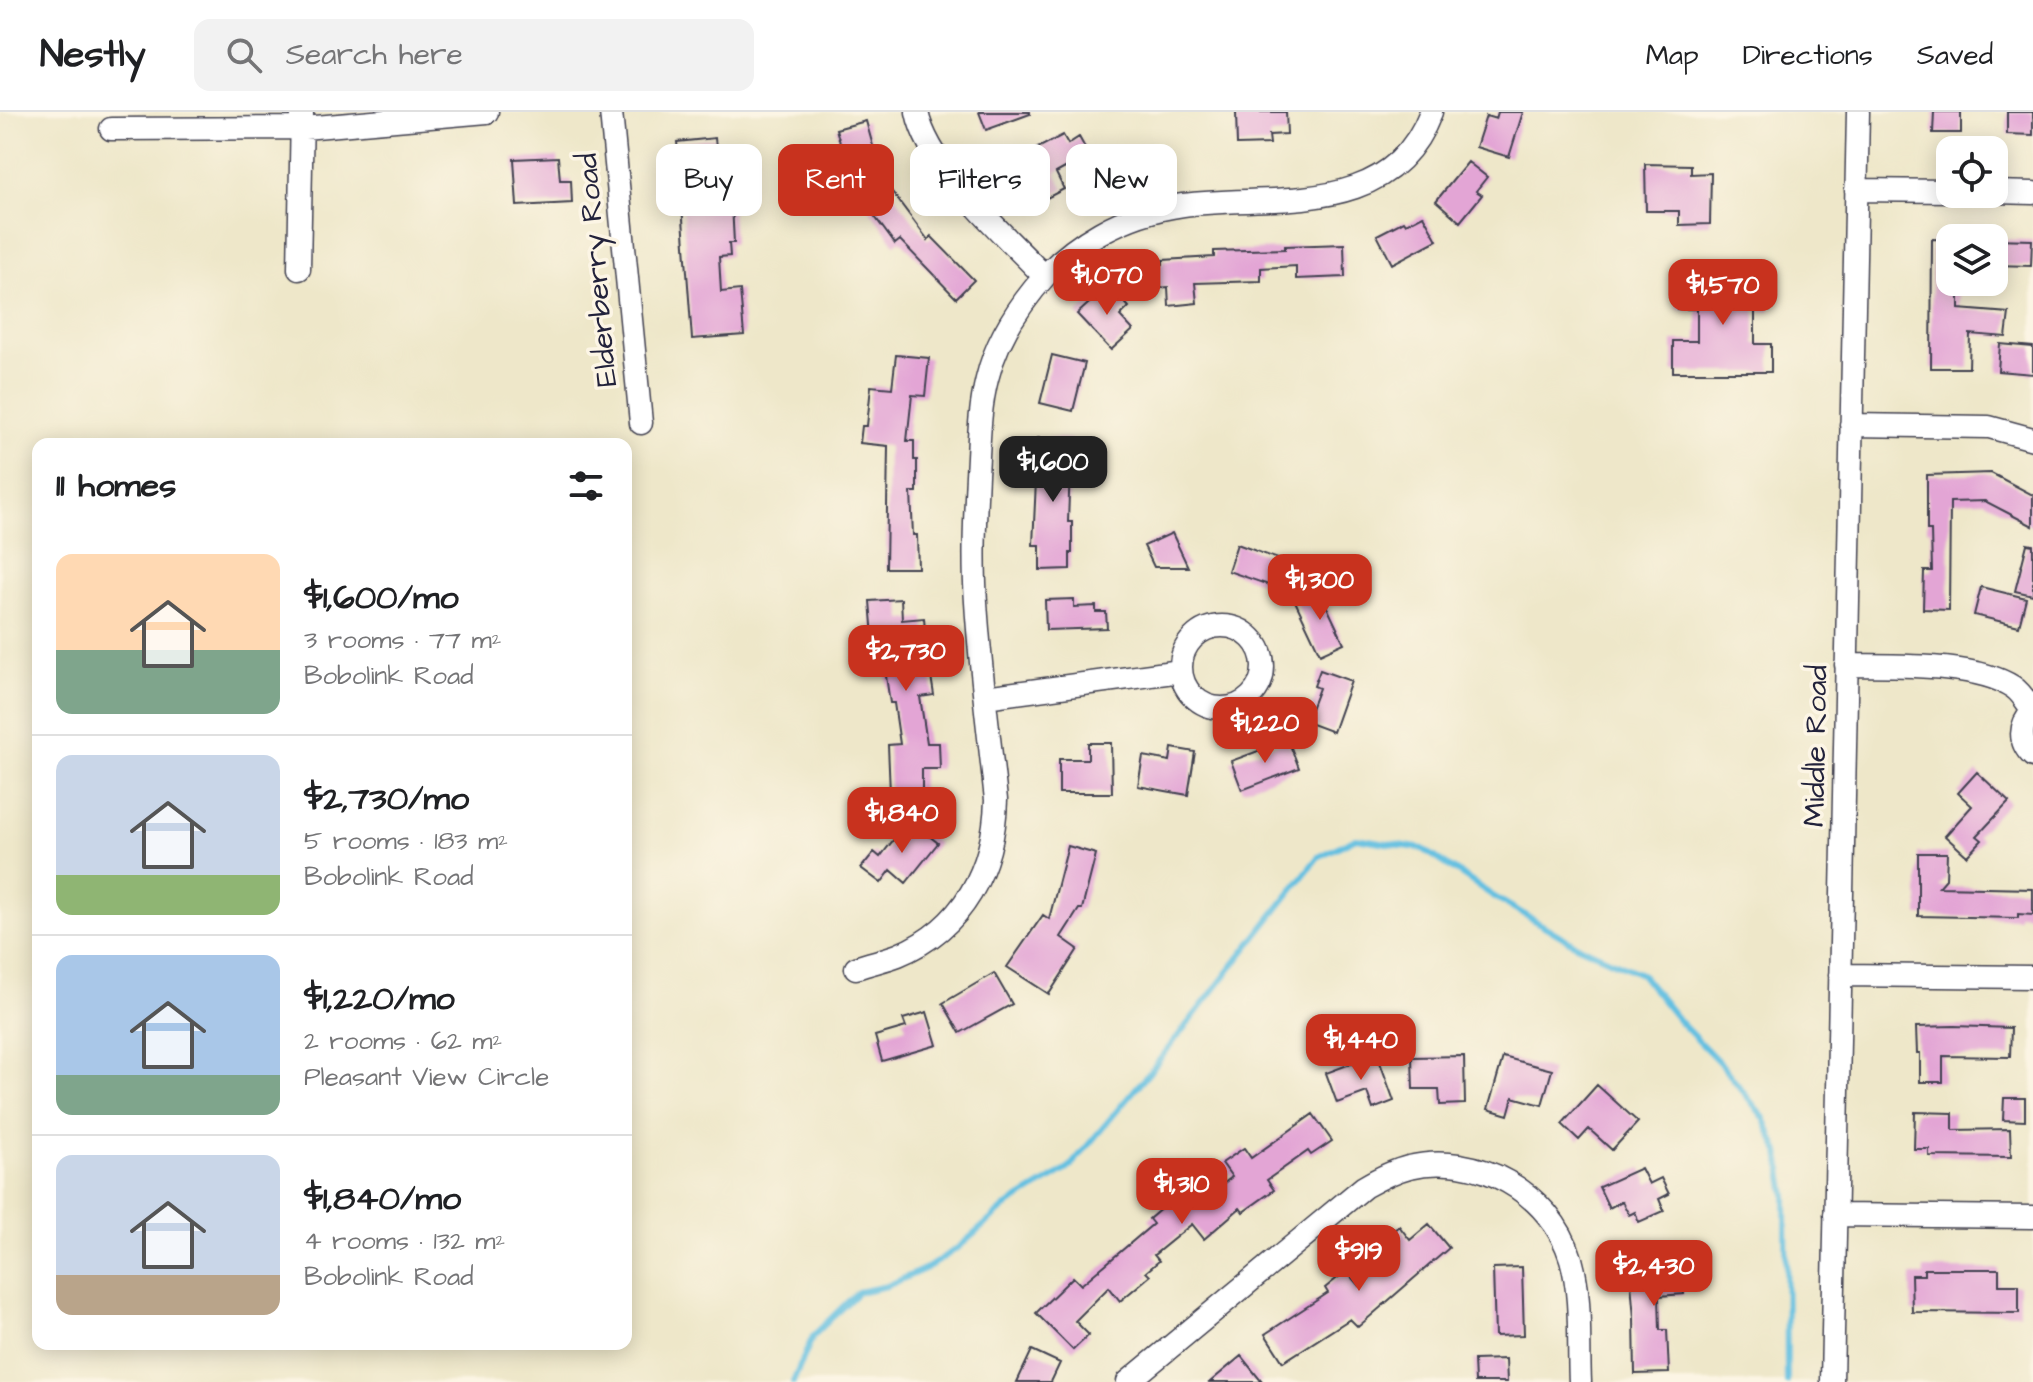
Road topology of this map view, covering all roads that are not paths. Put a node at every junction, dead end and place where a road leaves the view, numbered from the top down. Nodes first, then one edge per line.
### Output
1 (487, 112) edge
2 (611, 112) edge
3 (917, 112) edge
4 (1431, 112) edge
5 (1858, 112) edge
6 (303, 120) edge
7 (111, 129) dead end
8 (1856, 190) junction
9 (1936, 191) edge
10 (2008, 192) edge
11 (2033, 193) edge
12 (299, 269) dead end
13 (1044, 276) junction
14 (641, 423) dead end
15 (1851, 425) junction
16 (2033, 439) edge
17 (1846, 665) junction
18 (1181, 671) dead end
19 (985, 697) junction
20 (2033, 711) edge
21 (2033, 756) edge
22 (856, 968) dead end
23 (1840, 975) junction
24 (2033, 977) edge
25 (1835, 1215) junction
26 (2033, 1217) edge
27 (1128, 1382) edge
28 (1580, 1382) edge
29 (1832, 1382) edge

1 - 6 street
2 - 14 street, Elderberry Road
3 - 13 street
4 - 13 street
5 - 8 street, Middle Road
6 - 7 street
6 - 12 street
8 - 9 street
8 - 15 street, Middle Road
10 - 11 street
13 - 19 street
15 - 16 street
15 - 17 street, Middle Road
17 - 20 street
17 - 23 street, Middle Road
18 - 19 street
19 - 22 street
20 - 21 street
23 - 24 street
23 - 25 street, Middle Road
25 - 26 street
25 - 29 street, Middle Road
27 - 28 street

